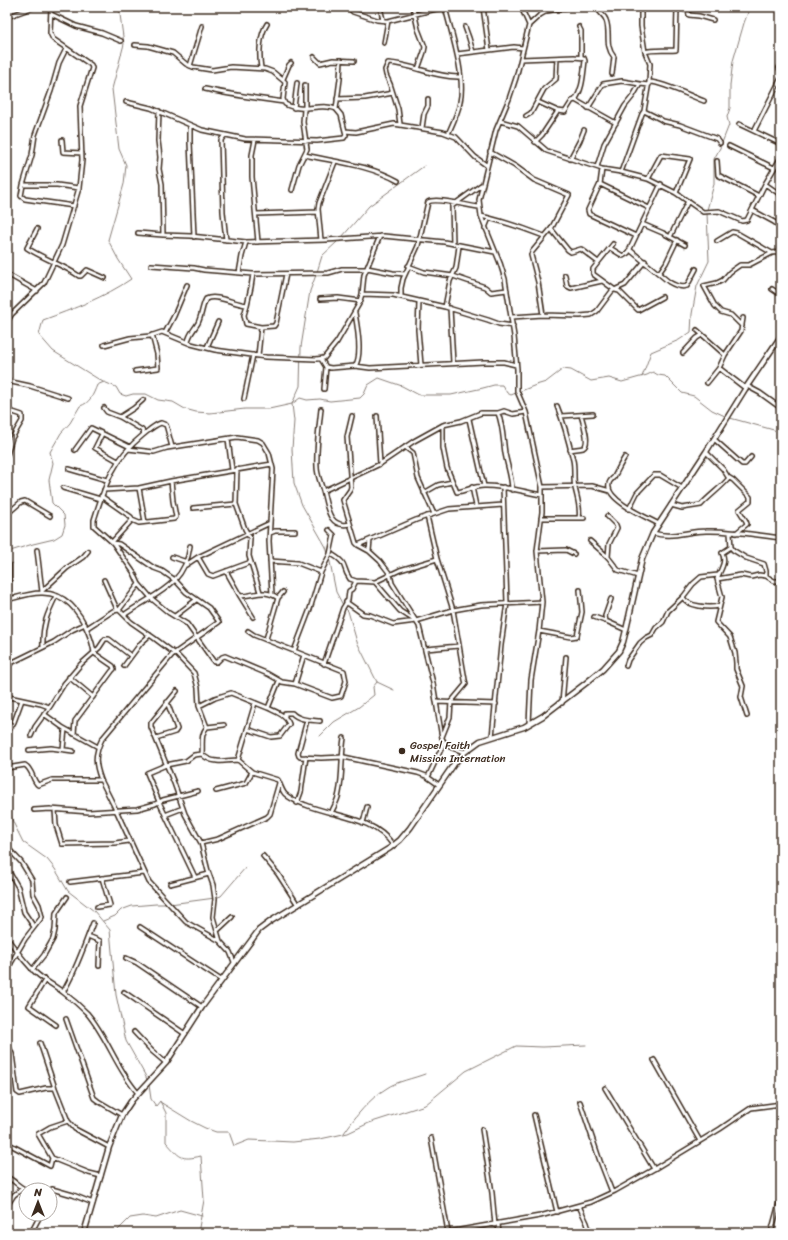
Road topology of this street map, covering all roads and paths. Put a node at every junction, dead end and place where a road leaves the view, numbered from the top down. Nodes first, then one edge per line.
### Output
1 (34, 7) edge
2 (51, 7) edge
3 (348, 7) edge
4 (380, 7) edge
5 (413, 7) edge
6 (444, 7) edge
7 (483, 7) edge
8 (521, 7) edge
9 (546, 7) edge
10 (569, 7) edge
11 (598, 7) edge
12 (641, 7) edge
13 (677, 7) edge
14 (548, 11) junction
15 (51, 14) junction
16 (414, 15) junction
17 (7, 17) edge
18 (383, 20) junction
19 (713, 20) dead end
20 (388, 21) junction
21 (267, 24) dead end
22 (529, 24) junction
23 (202, 26) dead end
24 (465, 27) dead end
25 (580, 27) dead end
26 (121, 41) dead end
27 (384, 43) dead end
28 (135, 45) dead end
29 (523, 48) junction
30 (66, 49) junction
31 (489, 50) junction
32 (473, 52) junction
33 (645, 52) junction
34 (457, 54) junction
35 (314, 57) dead end
36 (521, 58) junction
37 (557, 58) junction
38 (581, 58) junction
39 (341, 60) junction
40 (354, 61) dead end
41 (291, 63) dead end
42 (781, 65) edge
43 (190, 66) junction
44 (261, 68) junction
45 (418, 69) junction
46 (781, 72) edge
47 (612, 74) dead end
48 (460, 77) junction
49 (781, 78) edge
50 (283, 79) junction
51 (297, 83) dead end
52 (649, 83) junction
53 (305, 84) dead end
54 (640, 84) junction
55 (205, 89) dead end
56 (393, 93) junction
57 (337, 99) junction
58 (428, 99) dead end
59 (575, 100) junction
60 (704, 101) dead end
61 (126, 102) dead end
62 (284, 102) junction
63 (538, 102) junction
64 (294, 108) junction
65 (588, 108) junction
66 (304, 109) junction
67 (336, 109) junction
68 (159, 111) junction
69 (558, 111) junction
70 (644, 111) junction
71 (526, 116) dead end
72 (500, 121) junction
73 (616, 123) junction
74 (400, 124) junction
75 (739, 124) dead end
76 (190, 125) junction
77 (422, 128) junction
78 (584, 130) dead end
79 (345, 131) junction
80 (754, 131) junction
81 (448, 134) junction
82 (225, 135) junction
83 (62, 140) dead end
84 (256, 140) junction
85 (307, 141) junction
86 (535, 142) junction
87 (720, 143) dead end
88 (781, 144) edge
89 (729, 146) dead end
90 (490, 152) junction
91 (82, 153) junction
92 (305, 155) junction
93 (570, 158) junction
94 (781, 158) edge
95 (717, 161) dead end
96 (335, 162) junction
97 (486, 166) junction
98 (597, 167) junction
99 (774, 168) junction
100 (602, 169) junction
101 (621, 172) junction
102 (648, 179) junction
103 (398, 181) dead end
104 (22, 184) junction
105 (482, 184) junction
106 (600, 184) junction
107 (661, 184) junction
108 (765, 184) junction
109 (79, 188) junction
110 (292, 190) dead end
111 (676, 192) junction
112 (781, 195) edge
113 (759, 196) junction
114 (688, 201) junction
115 (455, 203) junction
116 (74, 206) junction
117 (479, 207) junction
118 (649, 208) junction
119 (752, 210) junction
120 (318, 212) junction
121 (256, 214) junction
122 (481, 216) junction
123 (489, 218) junction
124 (642, 224) junction
125 (781, 227) edge
126 (485, 228) junction
127 (37, 229) dead end
128 (551, 229) junction
129 (138, 233) dead end
130 (162, 235) junction
131 (380, 236) junction
132 (544, 236) junction
133 (636, 236) junction
134 (194, 237) junction
135 (670, 237) junction
136 (226, 240) junction
137 (321, 240) junction
138 (420, 240) junction
139 (676, 240) junction
140 (717, 241) dead end
141 (246, 242) junction
142 (258, 242) junction
143 (453, 244) junction
144 (613, 244) dead end
145 (685, 245) dead end
146 (459, 246) junction
147 (610, 248) junction
148 (630, 250) junction
149 (495, 252) junction
150 (781, 252) edge
151 (772, 253) junction
152 (645, 261) junction
153 (54, 262) junction
154 (598, 262) junction
155 (151, 264) dead end
156 (408, 266) junction
157 (367, 269) junction
158 (696, 269) dead end
159 (239, 273) junction
160 (659, 273) junction
161 (7, 274) edge
162 (253, 274) junction
163 (286, 274) junction
164 (405, 274) junction
165 (565, 275) dead end
166 (453, 276) junction
167 (106, 278) dead end
168 (602, 281) junction
169 (187, 285) dead end
170 (772, 289) dead end
171 (507, 290) junction
172 (615, 290) junction
173 (37, 291) junction
174 (362, 294) junction
175 (781, 295) edge
176 (401, 297) junction
177 (662, 297) dead end
178 (320, 299) dead end
179 (361, 301) junction
180 (419, 302) junction
181 (247, 305) junction
182 (445, 307) junction
183 (450, 308) junction
184 (355, 312) junction
185 (544, 315) junction
186 (512, 317) junction
187 (743, 318) dead end
188 (7, 322) edge
189 (218, 322) dead end
190 (261, 326) junction
191 (513, 326) junction
192 (742, 326) junction
193 (697, 330) dead end
194 (164, 333) junction
195 (152, 335) junction
196 (702, 335) junction
197 (780, 338) edge
198 (188, 342) junction
199 (104, 345) dead end
200 (207, 347) junction
201 (683, 354) dead end
202 (253, 355) junction
203 (725, 355) junction
204 (258, 356) junction
205 (321, 359) junction
206 (453, 363) junction
207 (421, 365) junction
208 (516, 365) junction
209 (355, 366) junction
210 (326, 367) junction
211 (719, 368) junction
212 (135, 371) dead end
213 (7, 381) edge
214 (707, 384) dead end
215 (746, 387) junction
216 (324, 389) dead end
217 (68, 398) dead end
218 (244, 399) dead end
219 (142, 400) dead end
220 (557, 406) dead end
221 (778, 406) dead end
222 (104, 408) dead end
223 (321, 409) dead end
224 (7, 410) edge
225 (526, 412) junction
226 (498, 413) junction
227 (593, 414) dead end
228 (581, 415) junction
229 (352, 416) dead end
230 (377, 416) dead end
231 (561, 416) junction
232 (120, 417) junction
233 (469, 419) junction
234 (443, 425) junction
235 (102, 434) junction
236 (144, 434) junction
237 (228, 439) junction
238 (714, 440) junction
239 (405, 447) junction
240 (129, 448) junction
241 (172, 448) junction
242 (75, 450) dead end
243 (570, 450) junction
244 (706, 452) junction
245 (7, 455) edge
246 (625, 457) dead end
247 (751, 458) dead end
248 (118, 461) junction
249 (272, 464) junction
250 (380, 464) junction
251 (69, 469) dead end
252 (237, 469) junction
253 (232, 470) junction
254 (351, 478) junction
255 (729, 478) junction
256 (107, 480) junction
257 (171, 481) junction
258 (452, 482) junction
259 (484, 486) junction
260 (574, 486) junction
261 (472, 487) junction
262 (503, 487) junction
263 (542, 487) junction
264 (63, 488) dead end
265 (139, 488) junction
266 (682, 488) junction
267 (104, 490) junction
268 (512, 490) junction
269 (323, 491) junction
270 (610, 491) junction
271 (424, 493) junction
272 (542, 495) junction
273 (101, 498) junction
274 (236, 504) junction
275 (503, 505) junction
276 (671, 505) junction
277 (476, 506) junction
278 (193, 508) dead end
279 (629, 509) junction
280 (7, 514) edge
281 (434, 514) junction
282 (50, 516) dead end
283 (427, 516) junction
284 (607, 516) dead end
285 (542, 518) junction
286 (579, 518) junction
287 (584, 518) dead end
288 (132, 520) junction
289 (145, 522) junction
290 (270, 523) junction
291 (350, 524) junction
292 (659, 524) junction
293 (329, 530) dead end
294 (295, 531) dead end
295 (730, 532) junction
296 (270, 533) junction
297 (653, 533) junction
298 (736, 533) junction
299 (248, 534) junction
300 (781, 538) edge
301 (370, 540) junction
302 (590, 541) dead end
303 (113, 542) junction
304 (358, 545) junction
305 (190, 546) dead end
306 (731, 546) junction
307 (36, 550) dead end
308 (88, 551) dead end
309 (369, 551) junction
310 (537, 551) junction
311 (574, 554) dead end
312 (333, 555) dead end
313 (172, 557) dead end
314 (198, 557) junction
315 (608, 557) junction
316 (437, 559) junction
317 (270, 561) junction
318 (251, 562) junction
319 (186, 563) junction
320 (9, 565) dead end
321 (226, 571) junction
322 (321, 572) junction
323 (390, 574) junction
324 (638, 576) junction
325 (766, 576) junction
326 (717, 577) junction
327 (104, 580) dead end
328 (175, 580) junction
329 (356, 581) junction
330 (781, 581) edge
331 (375, 582) junction
332 (139, 584) junction
333 (580, 590) dead end
334 (42, 592) junction
335 (260, 592) junction
336 (283, 592) dead end
337 (272, 594) junction
338 (56, 596) junction
339 (240, 596) junction
340 (683, 597) junction
341 (12, 598) junction
342 (278, 598) junction
343 (152, 599) junction
344 (611, 599) dead end
345 (7, 600) edge
346 (196, 600) junction
347 (346, 602) junction
348 (542, 602) junction
349 (507, 603) junction
350 (719, 606) junction
351 (118, 610) junction
352 (453, 610) junction
353 (124, 615) junction
354 (175, 616) junction
355 (253, 617) dead end
356 (594, 618) dead end
357 (416, 621) junction
358 (607, 622) junction
359 (85, 624) junction
360 (87, 628) junction
361 (626, 630) junction
362 (248, 631) dead end
363 (539, 631) junction
364 (150, 635) junction
365 (198, 638) junction
366 (266, 639) junction
367 (459, 646) junction
368 (43, 647) junction
369 (426, 649) junction
370 (294, 651) junction
371 (94, 653) junction
372 (174, 653) junction
373 (304, 655) junction
374 (131, 656) junction
375 (566, 657) dead end
376 (324, 664) junction
377 (7, 666) edge
378 (124, 666) dead end
379 (626, 666) dead end
380 (70, 677) junction
381 (279, 680) junction
382 (295, 684) junction
383 (177, 691) dead end
384 (9, 697) dead end
385 (93, 697) junction
386 (22, 700) junction
387 (167, 702) junction
388 (436, 702) junction
389 (451, 702) junction
390 (562, 702) junction
391 (255, 703) junction
392 (496, 704) junction
393 (199, 706) junction
394 (49, 707) junction
395 (268, 708) junction
396 (44, 714) junction
397 (285, 716) junction
398 (748, 716) dead end
399 (307, 720) junction
400 (320, 721) dead end
401 (224, 725) dead end
402 (529, 725) junction
403 (207, 728) junction
404 (65, 729) junction
405 (247, 729) junction
406 (7, 734) edge
407 (74, 734) junction
408 (31, 736) dead end
409 (492, 737) junction
410 (156, 738) junction
411 (344, 738) dead end
412 (442, 738) junction
413 (444, 742) junction
414 (98, 747) junction
415 (63, 749) junction
416 (29, 750) dead end
417 (73, 751) dead end
418 (465, 752) junction
419 (202, 754) junction
420 (341, 756) junction
421 (306, 757) junction
422 (238, 760) junction
423 (166, 765) junction
424 (7, 768) edge
425 (252, 772) junction
426 (428, 777) junction
427 (101, 780) junction
428 (279, 783) junction
429 (439, 785) junction
430 (198, 791) dead end
431 (216, 791) dead end
432 (179, 796) junction
433 (159, 802) junction
434 (297, 803) junction
435 (367, 807) dead end
436 (183, 808) junction
437 (34, 810) dead end
438 (55, 810) junction
439 (117, 811) junction
440 (331, 813) junction
441 (165, 815) junction
442 (364, 823) junction
443 (129, 841) junction
444 (201, 843) junction
445 (393, 845) junction
446 (7, 847) edge
447 (263, 856) dead end
448 (8, 870) edge
449 (144, 873) junction
450 (209, 874) junction
451 (195, 877) junction
452 (102, 878) junction
453 (70, 882) dead end
454 (170, 884) dead end
455 (67, 898) dead end
456 (298, 905) junction
457 (97, 907) dead end
458 (232, 917) dead end
459 (93, 923) dead end
460 (34, 927) junction
461 (140, 927) dead end
462 (217, 931) junction
463 (88, 936) junction
464 (7, 938) edge
465 (220, 941) junction
466 (17, 952) junction
467 (126, 958) dead end
468 (234, 962) junction
469 (99, 966) dead end
470 (7, 970) edge
471 (32, 970) junction
472 (45, 980) junction
473 (221, 980) junction
474 (63, 992) junction
475 (124, 992) dead end
476 (202, 1006) junction
477 (66, 1019) dead end
478 (56, 1025) dead end
479 (134, 1032) dead end
480 (185, 1034) junction
481 (7, 1042) edge
482 (40, 1043) dead end
483 (654, 1060) dead end
484 (166, 1063) junction
485 (7, 1073) edge
486 (15, 1079) junction
487 (55, 1088) junction
488 (605, 1088) dead end
489 (138, 1094) junction
490 (580, 1102) dead end
491 (781, 1104) edge
492 (122, 1115) junction
493 (534, 1115) dead end
494 (7, 1121) edge
495 (68, 1121) junction
496 (482, 1129) dead end
497 (7, 1137) edge
498 (431, 1138) dead end
499 (700, 1141) junction
500 (7, 1143) edge
501 (110, 1147) junction
502 (52, 1158) junction
503 (654, 1169) junction
504 (101, 1176) junction
505 (7, 1178) edge
506 (18, 1185) edge
507 (58, 1191) edge
508 (18, 1192) edge
509 (612, 1192) junction
510 (781, 1196) edge
511 (93, 1203) junction
512 (7, 1206) edge
513 (579, 1206) junction
514 (557, 1212) junction
515 (37, 1222) edge
516 (496, 1224) junction
517 (7, 1225) edge
518 (448, 1232) junction
519 (8, 1233) edge
520 (31, 1233) edge
521 (84, 1233) edge
522 (444, 1233) edge
523 (499, 1233) edge
524 (590, 1233) edge
525 (771, 1233) edge

1 - 17 street
2 - 15 street
3 - 18 street
4 - 18 street
5 - 16 street
6 - 16 street
6 - 34 street
7 - 31 street
8 - 22 street
9 - 14 street
10 - 14 street
11 - 47 street
12 - 33 street
13 - 19 street
13 - 33 street
14 - 22 street
15 - 26 street
15 - 30 street
16 - 20 street
16 - 45 street
18 - 20 street
20 - 27 street
21 - 44 street
22 - 29 street
23 - 43 street
24 - 32 street
25 - 38 street
28 - 43 street
29 - 31 street
29 - 36 street
30 - 91 street
30 - 104 street
31 - 32 street
32 - 34 street
33 - 52 street
34 - 48 street
35 - 39 street
36 - 37 street
36 - 72 street
37 - 38 street
37 - 63 street
38 - 59 street
39 - 40 street
39 - 57 street
41 - 50 street
42 - 46 street
43 - 44 street
44 - 50 street
45 - 48 street
45 - 56 street
48 - 81 street
49 - 80 street
50 - 62 street
51 - 64 street
52 - 54 street
52 - 60 street
52 - 70 street
53 - 66 street
54 - 65 street
54 - 73 street
55 - 62 street
56 - 57 street
56 - 74 street
57 - 67 street
58 - 77 street
59 - 65 street
59 - 69 street
61 - 68 street
62 - 64 street
63 - 69 street
63 - 71 street
64 - 66 street
65 - 73 street
66 - 67 street
66 - 85 street
67 - 79 street
68 - 76 street
68 - 130 street
69 - 86 street
70 - 87 street
70 - 101 street
72 - 86 street
72 - 90 street
73 - 98 street
74 - 77 street
74 - 79 street
75 - 80 street
76 - 82 street
76 - 134 street
77 - 81 street
78 - 93 street
79 - 85 street
80 - 88 street
81 - 97 street
82 - 84 street
82 - 136 street
83 - 91 street
84 - 85 street
84 - 121 street
85 - 92 street
86 - 93 street
89 - 99 street
90 - 97 street
90 - 128 street
91 - 109 street
92 - 96 street
92 - 110 street
93 - 98 street
94 - 99 street
95 - 113 street
96 - 103 street
96 - 120 street
97 - 105 street
98 - 100 street
99 - 108 street
100 - 101 street
100 - 106 street
101 - 102 street
102 - 107 street
102 - 111 street
104 - 109 street
104 - 116 street
105 - 115 street
105 - 117 street
106 - 118 street
106 - 133 street
107 - 111 street
107 - 118 street
108 - 112 street
108 - 113 street
109 - 116 street
111 - 114 street
113 - 119 street
114 - 119 street
114 - 135 street
115 - 117 street
115 - 138 street
115 - 143 street
116 - 153 street
117 - 122 street
118 - 124 street
119 - 125 street
120 - 121 street
120 - 137 street
121 - 142 street
122 - 123 street
122 - 126 street
123 - 126 street
123 - 132 street
124 - 133 street
124 - 135 street
126 - 149 street
127 - 153 street
128 - 132 street
128 - 154 street
129 - 130 street
130 - 134 street
131 - 137 street
131 - 138 street
131 - 157 street
132 - 185 street
133 - 148 street
134 - 136 street
135 - 139 street
136 - 141 street
137 - 142 street
138 - 143 street
138 - 156 street
139 - 145 street
139 - 160 street
140 - 151 street
141 - 142 street
141 - 159 street
143 - 146 street
144 - 147 street
146 - 149 street
146 - 166 street
147 - 148 street
147 - 154 street
148 - 152 street
149 - 171 street
150 - 151 street
151 - 192 street
152 - 160 street
152 - 172 street
153 - 167 street
153 - 173 street
154 - 168 street
155 - 159 street
156 - 164 street
156 - 166 street
157 - 163 street
157 - 164 street
157 - 174 street
158 - 160 street
159 - 162 street
161 - 173 street
162 - 163 street
162 - 181 street
163 - 190 street
164 - 176 street
165 - 168 street
166 - 171 street
166 - 182 street
168 - 172 street
169 - 194 street
170 - 175 street
171 - 186 street
172 - 177 street
172 - 185 street
173 - 188 street
174 - 176 street
174 - 179 street
176 - 180 street
178 - 179 street
179 - 184 street
180 - 182 street
180 - 207 street
181 - 190 street
181 - 198 street
182 - 183 street
183 - 191 street
183 - 206 street
184 - 205 street
184 - 209 street
185 - 186 street
186 - 191 street
187 - 192 street
189 - 200 street
190 - 204 street
191 - 208 street
192 - 203 street
193 - 196 street
194 - 195 street
194 - 198 street
195 - 199 street
195 - 212 street
196 - 201 street
196 - 203 street
197 - 215 main road
198 - 200 street
200 - 202 street
202 - 204 street
202 - 218 street
203 - 211 street
204 - 205 street
205 - 210 street
206 - 207 street
206 - 208 street
207 - 209 street
208 - 225 street
209 - 210 street
210 - 216 street
211 - 214 street
211 - 215 street
213 - 217 street
215 - 221 street
215 - 238 main road
219 - 232 street
220 - 231 street
222 - 232 street
223 - 269 street
224 - 245 street
225 - 226 street
225 - 263 street
226 - 233 street
226 - 268 street
227 - 228 street
228 - 231 street
228 - 243 street
229 - 254 street
230 - 250 street
231 - 243 street
232 - 236 street
233 - 234 street
233 - 259 street
234 - 239 street
234 - 258 street
235 - 240 street
235 - 242 street
235 - 248 street
236 - 240 street
236 - 241 street
237 - 241 street
237 - 249 street
237 - 253 street
238 - 244 main road
238 - 247 street
239 - 250 street
239 - 271 street
240 - 241 street
240 - 248 street
243 - 260 street
244 - 255 street
244 - 266 main road
246 - 270 street
248 - 256 street
249 - 252 street
249 - 290 street
250 - 254 street
251 - 256 street
252 - 253 street
252 - 274 street
253 - 257 street
254 - 269 street
254 - 291 street
255 - 276 street
255 - 298 street
256 - 267 street
257 - 265 street
257 - 289 street
258 - 261 street
258 - 271 street
259 - 261 street
259 - 262 street
260 - 263 street
260 - 270 street
260 - 286 street
261 - 277 street
262 - 268 street
262 - 275 street
263 - 272 street
264 - 273 street
265 - 267 street
265 - 289 street
266 - 276 main road
266 - 279 street
267 - 273 street
268 - 272 street
269 - 291 street
270 - 279 street
271 - 281 street
272 - 285 street
273 - 288 street
273 - 303 street
274 - 278 street
274 - 299 street
275 - 277 street
275 - 349 street
276 - 292 main road
277 - 281 street
279 - 292 street
280 - 282 street
281 - 283 street
283 - 301 street
283 - 316 street
284 - 315 street
285 - 286 street
285 - 310 street
286 - 287 street
288 - 289 street
288 - 303 street
290 - 296 street
290 - 299 street
291 - 304 street
292 - 297 main road
293 - 322 street
294 - 296 street
295 - 297 street
295 - 298 street
295 - 306 street
296 - 317 street
297 - 324 main road
298 - 300 street
299 - 314 street
299 - 318 street
301 - 304 street
301 - 309 street
302 - 315 street
303 - 328 street
303 - 332 street
304 - 309 street
305 - 319 street
306 - 325 street
306 - 326 street
307 - 334 street
308 - 334 street
309 - 323 street
310 - 311 street
310 - 348 street
312 - 329 street
313 - 319 street
314 - 319 street
314 - 321 street
315 - 324 street
316 - 323 street
316 - 352 street
317 - 322 street
317 - 337 street
318 - 321 street
318 - 335 street
319 - 328 street
320 - 341 street
321 - 339 street
322 - 370 street
323 - 331 street
323 - 357 street
324 - 361 main road
325 - 326 street
325 - 330 street
326 - 340 street
326 - 350 street
327 - 351 street
328 - 343 street
328 - 346 street
329 - 331 street
329 - 347 street
331 - 357 street
332 - 343 street
332 - 351 street
333 - 363 street
334 - 338 street
334 - 341 street
335 - 337 street
335 - 339 street
336 - 342 street
337 - 342 street
338 - 359 street
338 - 368 street
339 - 355 street
340 - 350 street
340 - 379 street
341 - 345 street
342 - 366 street
343 - 353 street
343 - 354 street
344 - 358 street
346 - 354 street
346 - 365 street
347 - 357 street
347 - 376 street
348 - 349 street
348 - 363 street
349 - 352 street
349 - 392 street
350 - 398 street
351 - 353 street
351 - 360 street
352 - 357 street
352 - 367 street
353 - 364 street
354 - 365 street
356 - 358 street
357 - 369 street
358 - 361 street
359 - 360 street
359 - 368 street
360 - 371 street
361 - 390 main road
362 - 366 street
363 - 402 street
364 - 372 street
364 - 374 street
365 - 372 street
365 - 381 street
366 - 370 street
367 - 369 street
367 - 389 street
368 - 377 street
369 - 388 street
370 - 373 street
371 - 374 street
371 - 380 street
371 - 385 street
372 - 393 street
372 - 414 street
373 - 376 street
373 - 382 street
374 - 378 street
375 - 390 street
376 - 382 street
380 - 385 street
380 - 394 street
381 - 382 street
381 - 395 street
383 - 387 street
384 - 386 street
385 - 407 street
386 - 394 street
386 - 406 street
387 - 410 street
387 - 410 street
388 - 389 street
388 - 412 street
389 - 392 street
389 - 412 street
390 - 402 main road
391 - 393 street
391 - 395 street
391 - 405 street
392 - 409 street
393 - 403 street
394 - 396 street
395 - 397 street
396 - 404 street
396 - 408 street
397 - 399 street
397 - 405 street
399 - 400 street
399 - 421 street
401 - 403 street
402 - 409 main road
403 - 419 street
404 - 407 street
404 - 415 street
405 - 422 street
407 - 414 street
409 - 418 main road
410 - 423 street
411 - 420 street
412 - 413 street
413 - 418 street
413 - 426 street
414 - 427 street
415 - 416 street
415 - 417 street
418 - 429 main road
419 - 422 street
419 - 423 street
420 - 421 street
420 - 426 street
420 - 440 street
421 - 434 street
422 - 425 street
423 - 432 street
423 - 433 street
424 - 427 street
425 - 428 street
425 - 431 street
426 - 429 street
427 - 439 street
428 - 434 street
428 - 444 street
429 - 445 main road
430 - 432 street
432 - 433 street
432 - 436 street
433 - 439 street
433 - 441 street
434 - 440 street
435 - 442 street
436 - 441 street
436 - 444 street
437 - 438 street
438 - 439 street
438 - 443 street
439 - 443 street
440 - 442 street
441 - 451 street
442 - 445 street
443 - 449 street
444 - 450 street
445 - 456 main road
446 - 460 street
447 - 456 street
448 - 460 street
449 - 452 street
449 - 465 street
450 - 451 street
450 - 462 street
451 - 454 street
452 - 453 street
452 - 457 street
455 - 471 street
456 - 468 main road
458 - 462 street
459 - 463 street
460 - 466 street
461 - 473 street
462 - 465 street
463 - 469 street
463 - 474 street
464 - 466 street
465 - 468 street
466 - 470 street
466 - 471 street
467 - 476 street
468 - 473 main road
471 - 472 street
472 - 474 street
472 - 478 street
473 - 476 main road
474 - 489 street
475 - 480 street
476 - 480 main road
477 - 492 street
479 - 484 street
480 - 484 main road
481 - 486 street
482 - 487 street
483 - 499 street
484 - 489 main road
485 - 486 street
486 - 487 street
487 - 495 street
488 - 503 street
489 - 492 main road
490 - 509 street
491 - 499 street
492 - 501 main road
493 - 514 street
494 - 497 street
495 - 501 street
495 - 502 street
496 - 516 street
498 - 518 street
499 - 503 street
500 - 502 street
501 - 504 main road
502 - 504 street
503 - 509 street
504 - 511 main road
505 - 506 street
507 - 511 street
508 - 512 street
509 - 513 street
510 - 525 street
511 - 521 main road
513 - 514 street
513 - 524 street
514 - 516 street
515 - 520 street
516 - 518 street
516 - 523 street
517 - 519 street
518 - 522 street

